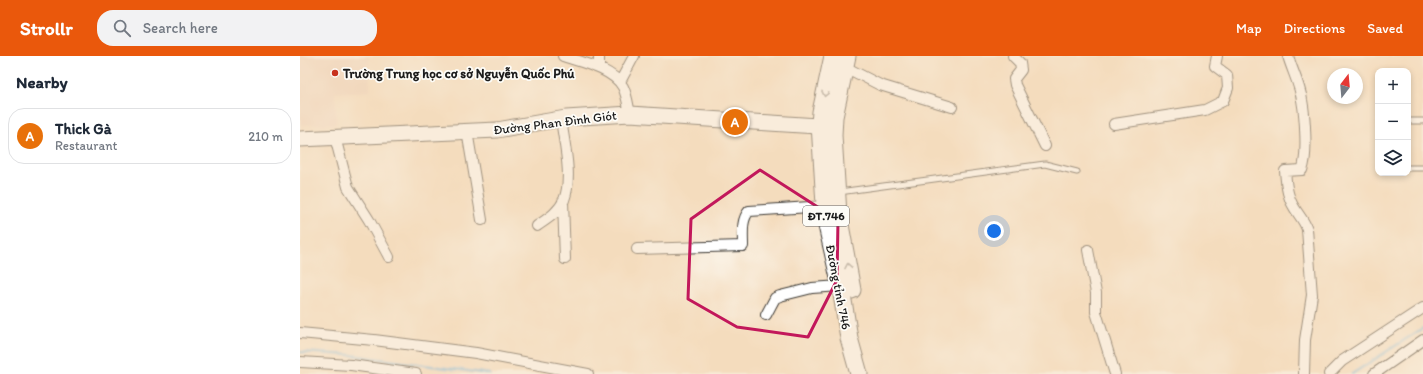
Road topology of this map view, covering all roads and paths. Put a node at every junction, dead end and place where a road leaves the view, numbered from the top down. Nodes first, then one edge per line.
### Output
1 (563, 56) edge
2 (599, 56) edge
3 (634, 56) edge
4 (1013, 56) edge
5 (1217, 56) edge
6 (1288, 56) edge
7 (842, 60) edge
8 (599, 68) junction
9 (620, 82) junction
10 (952, 106) dead end
11 (630, 114) junction
12 (560, 119) junction
13 (1411, 121) edge
14 (1423, 121) edge
15 (1114, 124) dead end
16 (827, 127) junction
17 (467, 131) junction
18 (335, 137) junction
19 (300, 139) edge
20 (1045, 146) dead end
21 (1411, 168) edge
22 (1423, 168) edge
23 (1077, 172) dead end
24 (837, 192) junction
25 (563, 201) junction
26 (825, 206) junction
27 (482, 220) dead end
28 (537, 226) dead end
29 (636, 248) dead end
30 (1088, 250) dead end
31 (389, 257) dead end
32 (565, 259) dead end
33 (840, 286) junction
34 (1423, 308) edge
35 (766, 315) dead end
36 (300, 333) edge
37 (1423, 340) edge
38 (300, 362) edge
39 (416, 374) edge
40 (588, 374) edge
41 (860, 374) edge
42 (1115, 374) edge
43 (1304, 374) edge
44 (1329, 374) edge
45 (1374, 374) edge

1 - 8 street
2 - 8 street
3 - 9 street
4 - 20 street
5 - 15 street
6 - 43 street
7 - 10 street
7 - 16 main road, Đường tỉnh 746 / ĐT.746
8 - 9 street
9 - 11 street
11 - 12 street, Đường Phan Đình Giót
11 - 16 street, Đường Phan Đình Giót
12 - 17 street, Đường Phan Đình Giót
12 - 25 street
13 - 14 lane
16 - 24 main road, Đường tỉnh 746 / ĐT.746
16 - 26 main road, Đường tỉnh 746 / ĐT.746
17 - 18 street, Đường Phan Đình Giót
17 - 27 street
18 - 19 street, Đường Phan Đình Giót
18 - 31 street
21 - 22 lane
23 - 24 lane
41 -> 24 main road, Đường tỉnh 746 / ĐT.746
25 - 28 street
25 - 32 street
26 - 29 street
26 - 33 main road, Đường tỉnh 746 / ĐT.746
30 - 42 street
33 - 35 street
33 - 41 main road, Đường tỉnh 746 / ĐT.746
34 - 44 street
36 - 40 street
37 - 45 street
38 - 39 street

